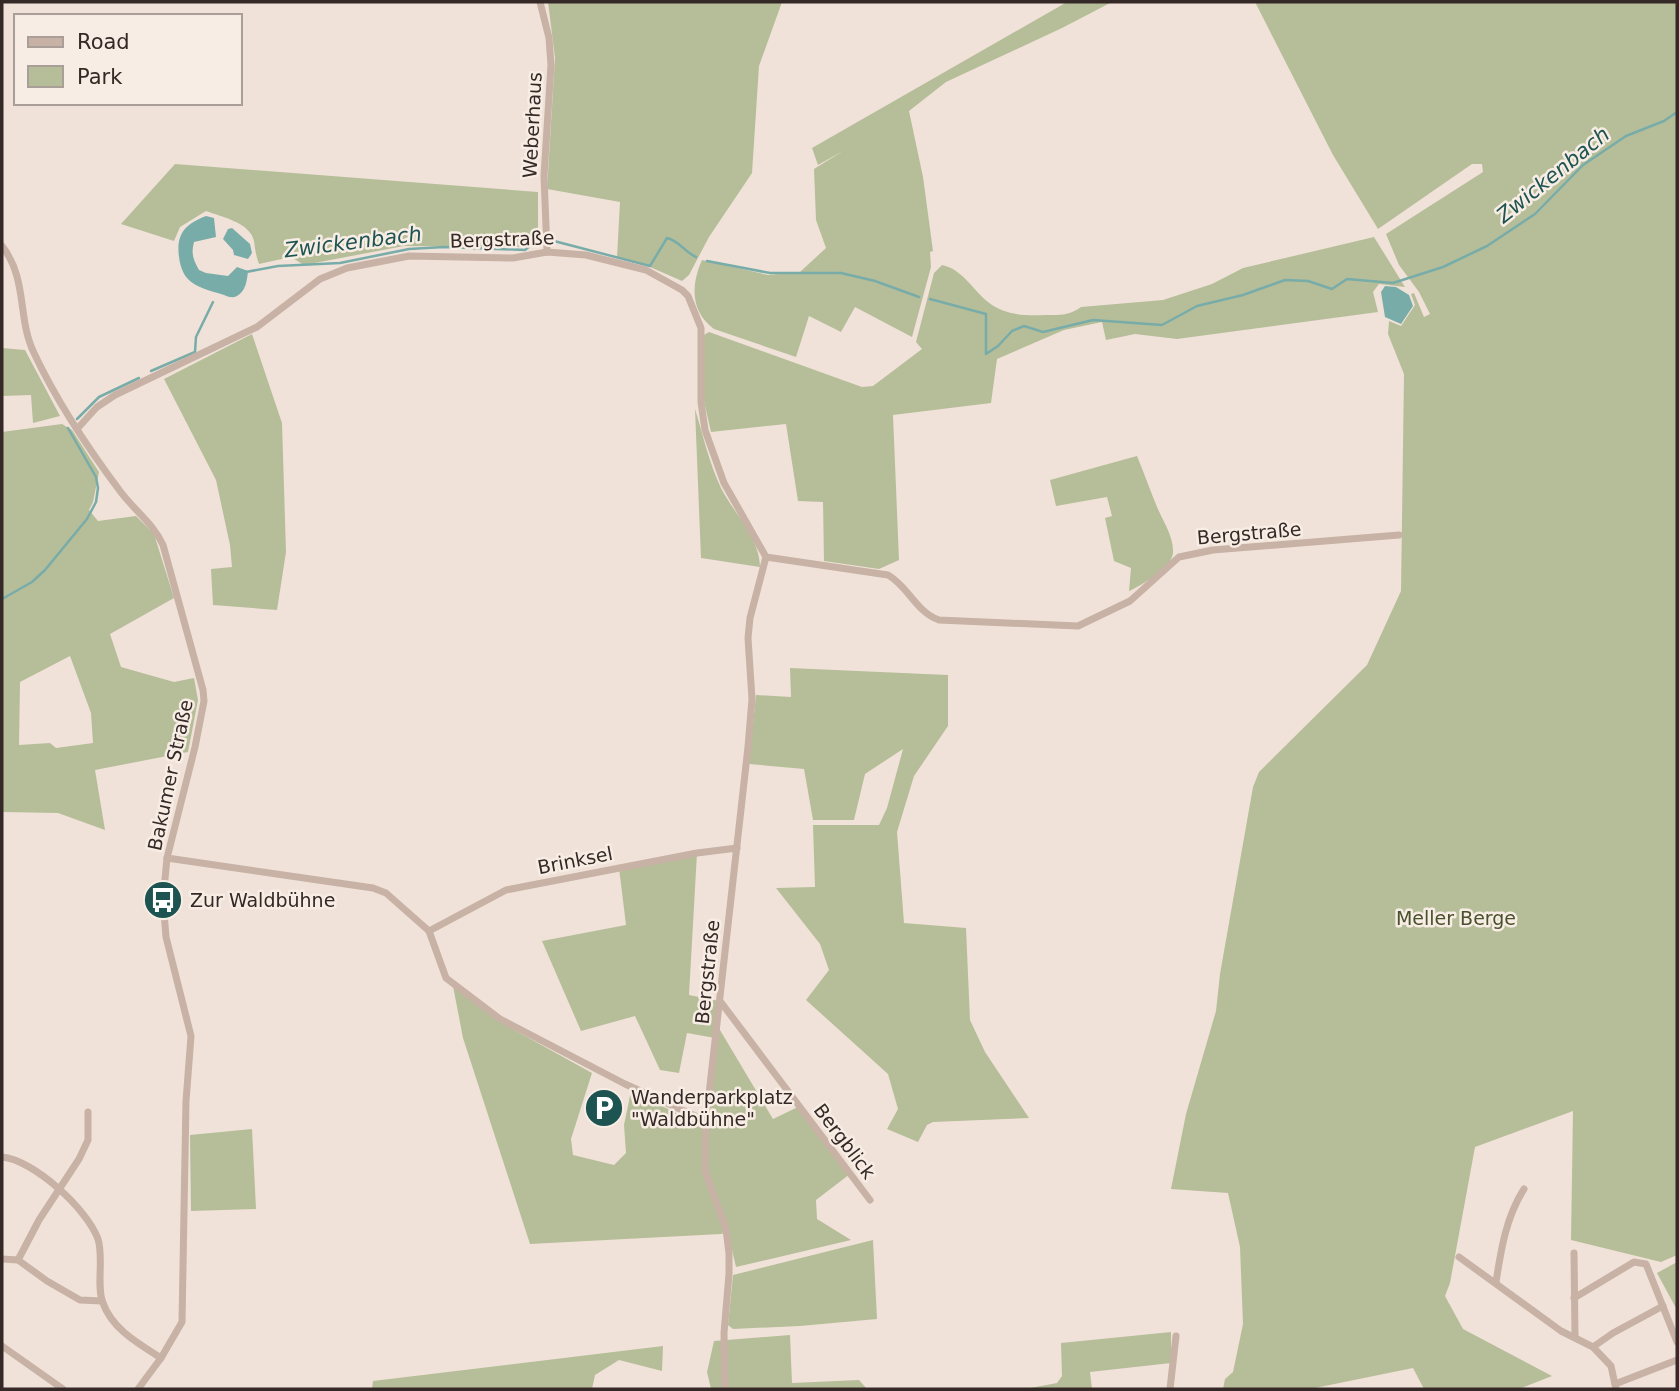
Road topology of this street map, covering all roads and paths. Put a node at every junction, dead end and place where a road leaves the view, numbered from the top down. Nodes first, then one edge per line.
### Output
1 (540, 2) edge
2 (2, 246) edge
3 (547, 252) junction
4 (76, 429) junction
5 (1399, 535) dead end
6 (766, 557) junction
7 (737, 848) junction
8 (167, 858) junction
9 (429, 931) junction
10 (719, 1000) junction
11 (88, 1112) dead end
12 (706, 1121) junction
13 (2, 1157) edge
14 (59, 1189) junction
15 (1524, 1189) dead end
16 (870, 1200) dead end
17 (1574, 1253) dead end
18 (1459, 1257) dead end
19 (2, 1259) edge
20 (18, 1260) junction
21 (1496, 1282) junction
22 (1574, 1298) junction
23 (102, 1301) junction
24 (1663, 1307) junction
25 (1176, 1336) dead end
26 (1575, 1336) junction
27 (1677, 1342) edge
28 (2, 1346) edge
29 (1593, 1347) junction
30 (160, 1359) junction
31 (1677, 1360) edge
32 (1616, 1386) edge
33 (63, 1389) edge
34 (138, 1389) edge
35 (724, 1389) edge
36 (1170, 1389) edge

1 - 3 street, Weberhaus
2 - 4 street, Bakumer Straße
3 - 4 street, Bergstraße
3 - 6 street, Bergstraße
4 - 8 street, Bakumer Straße
5 - 6 street, Bergstraße
6 - 7 street, Bergstraße
7 - 9 street, Brinksel
7 - 10 street, Bergstraße
8 - 9 street
8 - 30 street, Bakumer Straße
9 - 12 street
10 - 12 street, Bergstraße
10 - 16 street, Bergblick
11 - 14 street
12 - 35 street, Bergstraße
13 - 14 street
14 - 20 street
14 - 23 street
15 - 21 street
17 - 22 street
18 - 21 street
19 - 20 street
20 - 23 street
21 - 26 street
22 - 24 street
22 - 26 street
23 - 30 street
24 - 27 street
24 - 29 street
25 - 36 street
26 - 29 street
28 - 33 street
29 - 32 street
30 - 34 street, Bakumer Straße
31 - 32 street

